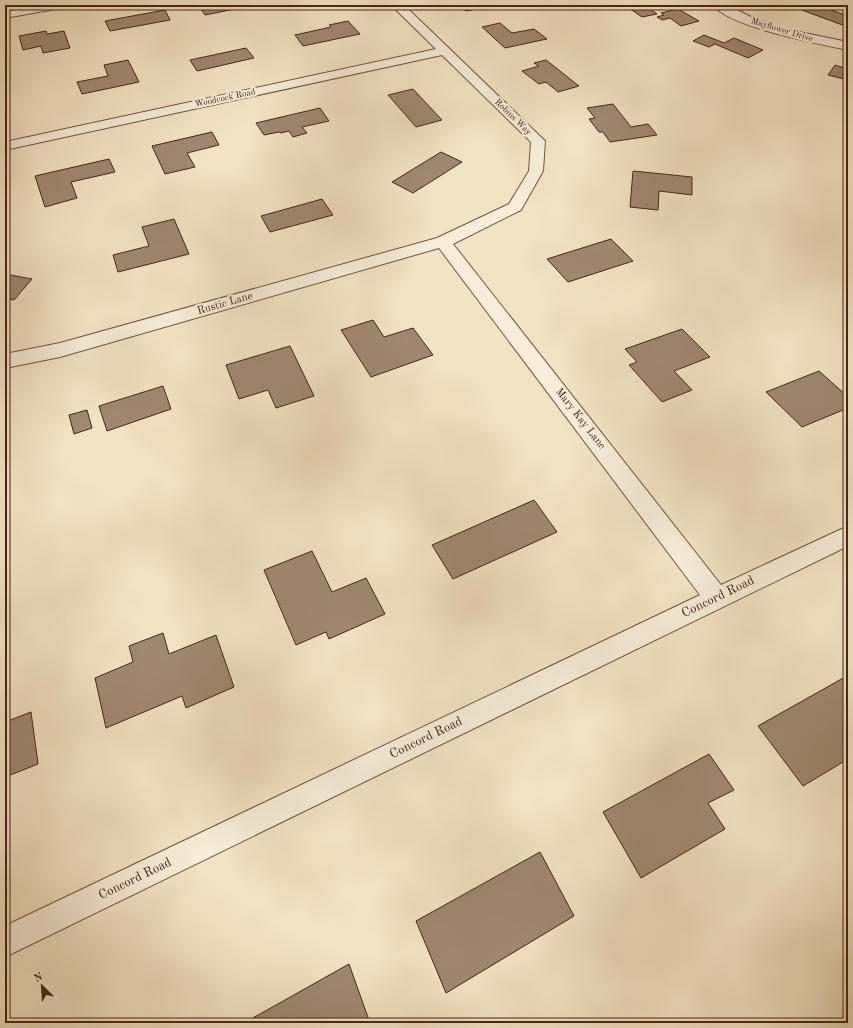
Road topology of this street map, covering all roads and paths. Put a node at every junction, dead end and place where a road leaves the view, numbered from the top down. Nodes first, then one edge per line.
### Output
1 (61, 5) edge
2 (397, 5) edge
3 (719, 5) edge
4 (5, 15) edge
5 (848, 46) edge
6 (445, 51) junction
7 (5, 146) edge
8 (443, 242) junction
9 (5, 360) edge
10 (848, 534) edge
11 (716, 597) junction
12 (5, 942) edge

1 - 4 street
2 - 6 street, Robins Way
3 - 5 street, Mayflower Drive
6 - 7 street, Woodcock Road
6 - 8 street, Robins Way
8 - 9 street, Rustic Lane
8 - 11 street, Mary Kay Lane
10 - 11 street, Concord Road
11 - 12 street, Concord Road

